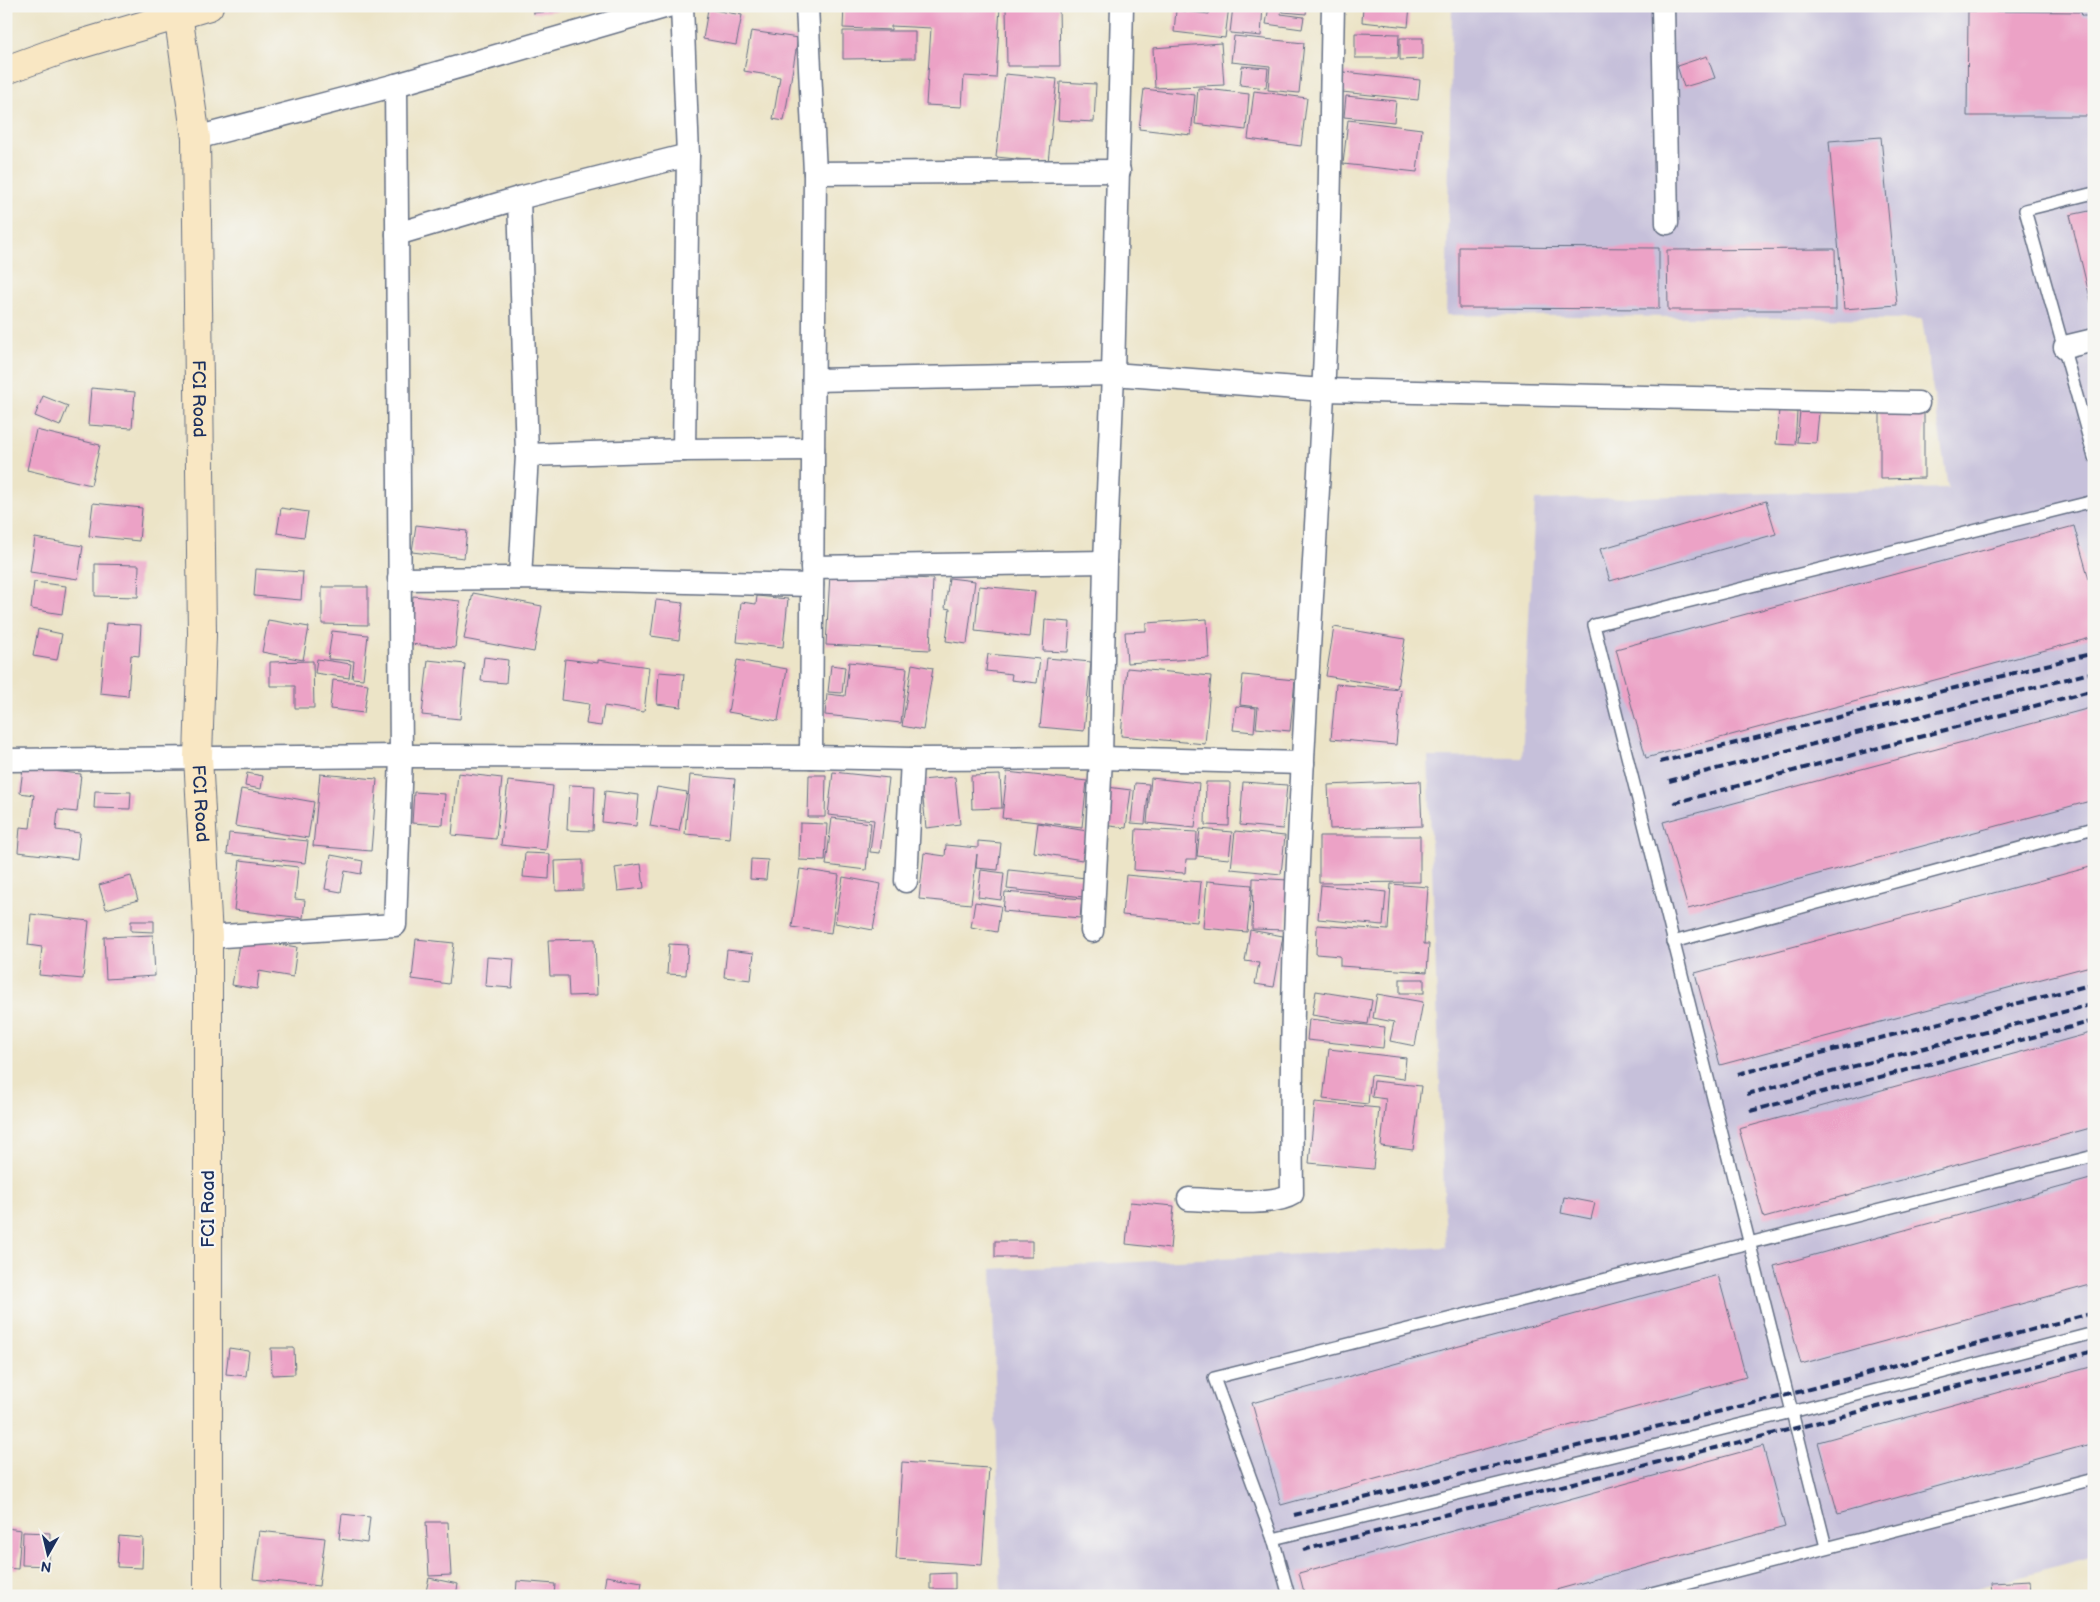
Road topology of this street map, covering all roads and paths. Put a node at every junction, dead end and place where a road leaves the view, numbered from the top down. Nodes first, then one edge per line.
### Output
1 (209, 6) edge
2 (668, 6) edge
3 (682, 6) edge
4 (807, 6) edge
5 (1122, 6) edge
6 (1334, 6) edge
7 (1663, 6) edge
8 (178, 14) junction
9 (6, 70) edge
10 (396, 85) junction
11 (196, 138) junction
12 (688, 155) junction
13 (1119, 171) junction
14 (815, 173) junction
15 (2094, 193) edge
16 (519, 198) junction
17 (1667, 223) dead end
18 (397, 234) junction
19 (2094, 340) edge
20 (2065, 347) junction
21 (1113, 374) junction
22 (814, 380) junction
23 (1324, 390) junction
24 (1918, 403) dead end
25 (813, 449) junction
26 (684, 450) junction
27 (527, 455) junction
28 (2094, 457) edge
29 (2094, 501) edge
30 (1105, 562) junction
31 (812, 576) junction
32 (520, 578) junction
33 (399, 579) junction
34 (401, 756) junction
35 (811, 756) junction
36 (198, 757) junction
37 (1101, 758) junction
38 (912, 759) junction
39 (6, 760) edge
40 (1303, 764) junction
41 (2094, 828) edge
42 (906, 881) dead end
43 (1092, 931) dead end
44 (208, 937) junction
45 (1673, 942) junction
46 (2094, 1156) edge
47 (1189, 1199) dead end
48 (1749, 1243) junction
49 (2094, 1333) edge
50 (1792, 1412) junction
51 (2094, 1479) edge
52 (1273, 1539) junction
53 (1826, 1547) junction
54 (208, 1596) edge
55 (1289, 1596) edge
56 (1640, 1596) edge

1 - 8 street
2 - 10 street
3 - 12 street
4 - 14 street
5 - 13 street
6 - 23 street
7 - 17 street
8 - 9 street
8 - 11 street, FCI Road
10 - 11 street
10 - 18 street
11 - 36 street, FCI Road
12 - 16 street
12 - 26 street
13 - 14 street
13 - 21 street
14 - 22 street
15 - 20 lane
16 - 18 street
16 - 27 street
18 - 33 street
19 - 20 street
20 - 28 lane
21 - 22 street
21 - 23 street
21 - 30 street
22 - 25 street
23 - 24 street
23 - 40 street
25 - 26 street
25 - 31 street
26 - 27 street
27 - 32 street
29 - 45 lane
30 - 31 street
30 - 37 street
31 - 32 street
31 - 35 street
32 - 33 street
33 - 34 street
34 - 35 street
34 - 36 street
34 - 44 street
35 - 38 street
36 - 39 street
36 - 44 street, FCI Road
37 - 38 street
37 - 40 street
37 - 43 street
38 - 42 street
40 - 47 street
41 - 45 lane
44 - 54 street, FCI Road
45 - 48 lane
46 - 48 lane
48 - 50 lane
48 - 52 lane
49 - 50 lane
50 - 52 lane
50 - 53 lane
51 - 53 lane
52 - 55 lane
53 - 56 lane

